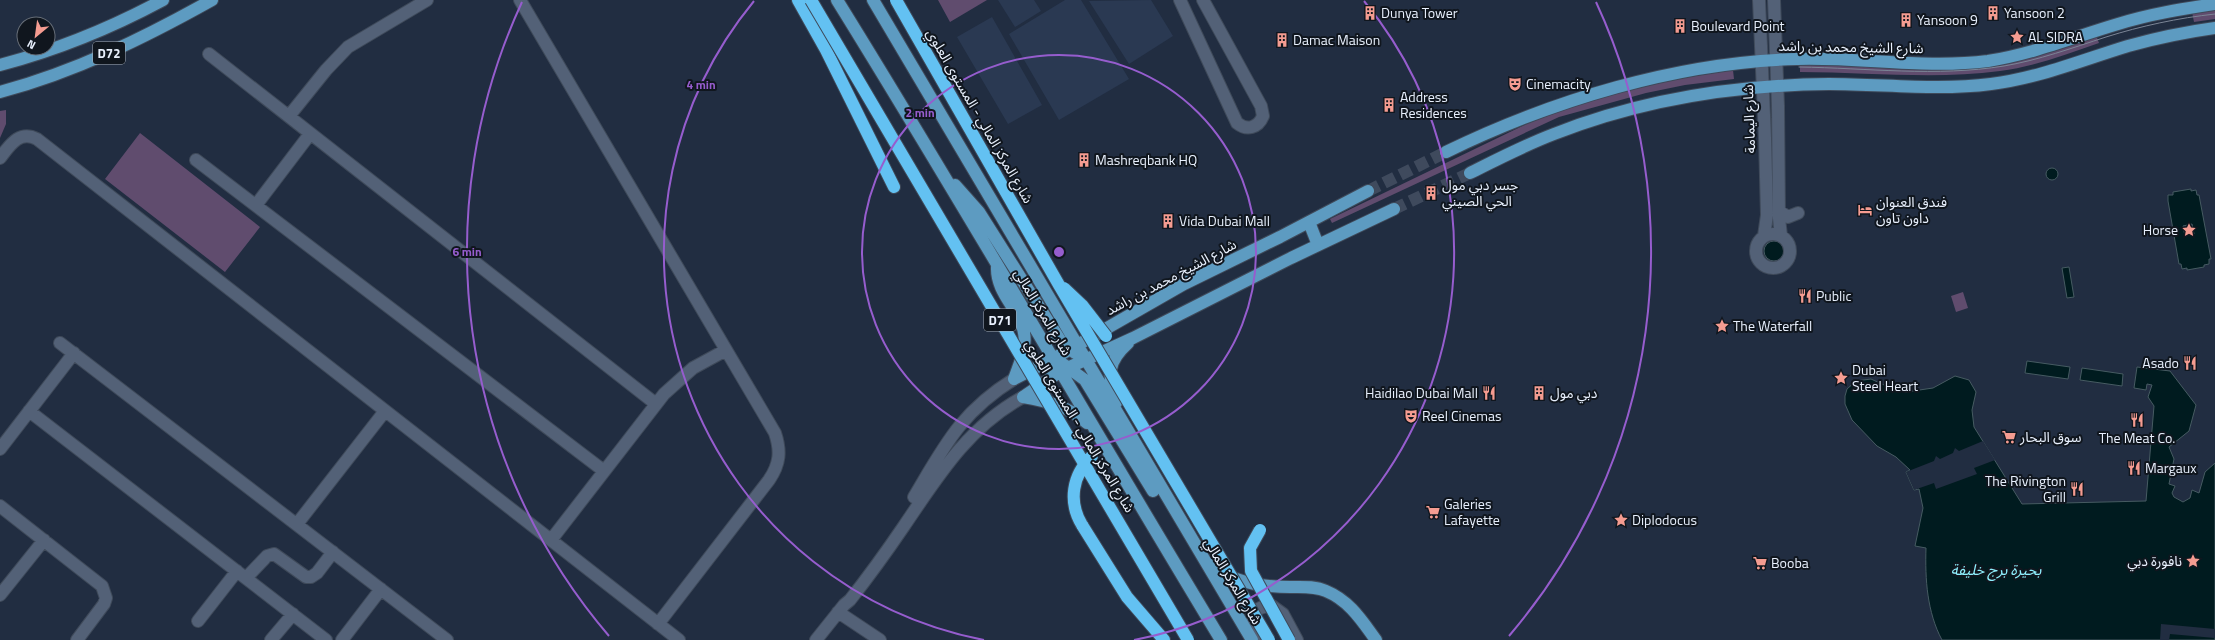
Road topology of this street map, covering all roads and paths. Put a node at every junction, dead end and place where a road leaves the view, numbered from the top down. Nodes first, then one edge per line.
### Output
1 (162, 0) edge
2 (212, 0) edge
3 (427, 0) edge
4 (520, 0) edge
5 (798, 0) edge
6 (811, 0) edge
7 (837, 0) edge
8 (846, 0) edge
9 (873, 0) edge
10 (896, 0) edge
11 (1180, 0) edge
12 (1203, 0) edge
13 (1759, 0) edge
14 (1774, 0) edge
15 (2215, 4) edge
16 (2215, 28) edge
17 (209, 54) dead end
18 (20, 60) junction
19 (1777, 60) junction
20 (1762, 61) junction
21 (0, 65) edge
22 (878, 66) junction
23 (0, 70) edge
24 (1778, 86) junction
25 (1762, 87) junction
26 (0, 92) edge
27 (289, 116) junction
28 (310, 134) junction
29 (1446, 152) tunnel mouth
30 (0, 158) edge
31 (196, 160) dead end
32 (1470, 173) tunnel mouth
33 (943, 175) junction
34 (894, 187) dead end
35 (1368, 190) tunnel mouth
36 (256, 205) junction
37 (1394, 209) tunnel mouth
38 (1778, 211) junction
39 (1798, 213) dead end
40 (1309, 222) junction
41 (1764, 236) junction
42 (1782, 236) junction
43 (1318, 245) junction
44 (997, 264) junction
45 (1059, 285) junction
46 (1050, 299) junction
47 (1120, 320) junction
48 (1065, 336) junction
49 (1106, 336) dead end
50 (1133, 338) junction
51 (60, 343) dead end
52 (1073, 347) junction
53 (726, 350) junction
54 (74, 353) junction
55 (1053, 359) junction
56 (1085, 360) junction
57 (1065, 369) junction
58 (1014, 379) junction
59 (1085, 380) junction
60 (1072, 391) junction
61 (1023, 397) junction
62 (656, 404) junction
63 (29, 411) junction
64 (385, 411) junction
65 (1118, 414) junction
66 (1095, 432) junction
67 (0, 448) edge
68 (1092, 456) dead end
69 (604, 471) junction
70 (0, 506) edge
71 (297, 524) junction
72 (1260, 530) dead end
73 (44, 540) junction
74 (551, 540) junction
75 (1192, 542) junction
76 (333, 552) junction
77 (1204, 561) junction
78 (242, 575) junction
79 (381, 589) junction
80 (0, 595) edge
81 (841, 608) junction
82 (293, 614) junction
83 (198, 621) dead end
84 (658, 624) junction
85 (77, 640) edge
86 (271, 640) edge
87 (326, 640) edge
88 (342, 640) edge
89 (447, 640) edge
90 (679, 640) edge
91 (816, 640) edge
92 (880, 640) edge
93 (1164, 640) edge
94 (1188, 640) edge
95 (1221, 640) edge
96 (1252, 640) edge
97 (1256, 640) edge
98 (1269, 640) edge
99 (1289, 640) edge
100 (1297, 640) edge
101 (1376, 640) edge

1 - 18 main road, D72
2 - 26 main road, D72
3 - 27 street
4 - 53 street
5 - 34 highway
6 - 94 highway, شارع المركز المالي - المستوى العلوي / D71, bridge
7 - 22 main road, شارع المركز المالي / D71
8 - 22 main road
9 - 46 main road, شارع المركز المالي
10 - 45 highway, شارع المركز المالي - المستوى العلوي, bridge
11 - 12 street
13 - 20 street, شارع اليمامة
14 - 19 street, شارع اليمامة
15 - 19 main road, شارع الشيخ محمد بن راشد
16 - 24 main road
17 - 27 street
18 - 21 main road, D72
18 - 23 street
19 - 20 main road, شارع الشيخ محمد بن راشد
19 - 24 street, شارع اليمامة
20 - 25 street, شارع اليمامة
20 - 29 main road, شارع الشيخ محمد بن راشد
22 - 33 main road, شارع المركز المالي / D71
24 - 25 main road
24 - 38 street, شارع اليمامة
25 - 32 main road
25 - 41 street, شارع اليمامة
27 - 28 street
28 - 36 street
28 - 62 street
30 - 64 street
31 - 36 street
33 - 44 main road, شارع المركز المالي / D71
33 - 48 main road
35 - 40 main road, شارع الشيخ محمد بن راشد
36 - 69 street
37 - 43 main road
38 - 39 street
38 - 42 street, شارع اليمامة
40 - 43 main road
40 - 47 main road, شارع الشيخ محمد بن راشد
41 - 42 street
41 - 42 street
43 - 50 main road
44 - 55 main road, شارع المركز المالي / D71
44 - 58 main road
45 - 49 highway, bridge
45 - 98 highway, شارع المركز المالي - المستوى العلوي, bridge
46 - 47 main road
46 - 48 main road, شارع المركز المالي
47 - 52 main road, شارع الشيخ محمد بن راشد
48 - 52 main road
50 - 56 main road
50 - 65 main road
51 - 54 street
52 - 55 main road, شارع الشيخ محمد بن راشد
52 - 56 main road
53 - 62 street
53 - 84 street
54 - 63 street
54 - 71 street
55 - 57 main road, شارع المركز المالي / D71
55 - 58 main road, شارع الشيخ محمد بن راشد
56 - 57 main road
56 - 65 main road, شارع المركز المالي
57 - 59 main road
57 - 60 main road, شارع المركز المالي / D71
57 - 61 main road
58 - 81 street
59 - 60 main road
59 - 75 main road
60 - 66 main road, شارع المركز المالي / D71
61 - 66 main road
61 - 81 street
62 - 69 street
63 - 67 street
63 - 78 street
64 - 71 street
64 - 74 street
65 - 75 main road, شارع المركز المالي
66 - 95 main road, شارع المركز المالي / D71
68 - 93 highway, bridge
69 - 74 street
70 - 73 street
71 - 76 street
72 - 99 highway, bridge
73 - 80 street
73 - 85 street
74 - 84 street
75 - 77 main road, شارع المركز المالي
76 - 78 street
76 - 79 street
77 - 96 main road, شارع المركز المالي
77 - 101 main road
78 - 82 street
78 - 83 street
79 - 88 street
79 - 89 street
81 - 91 street
81 - 92 street
82 - 86 street
82 - 87 street
84 - 90 street
97 - 100 street

